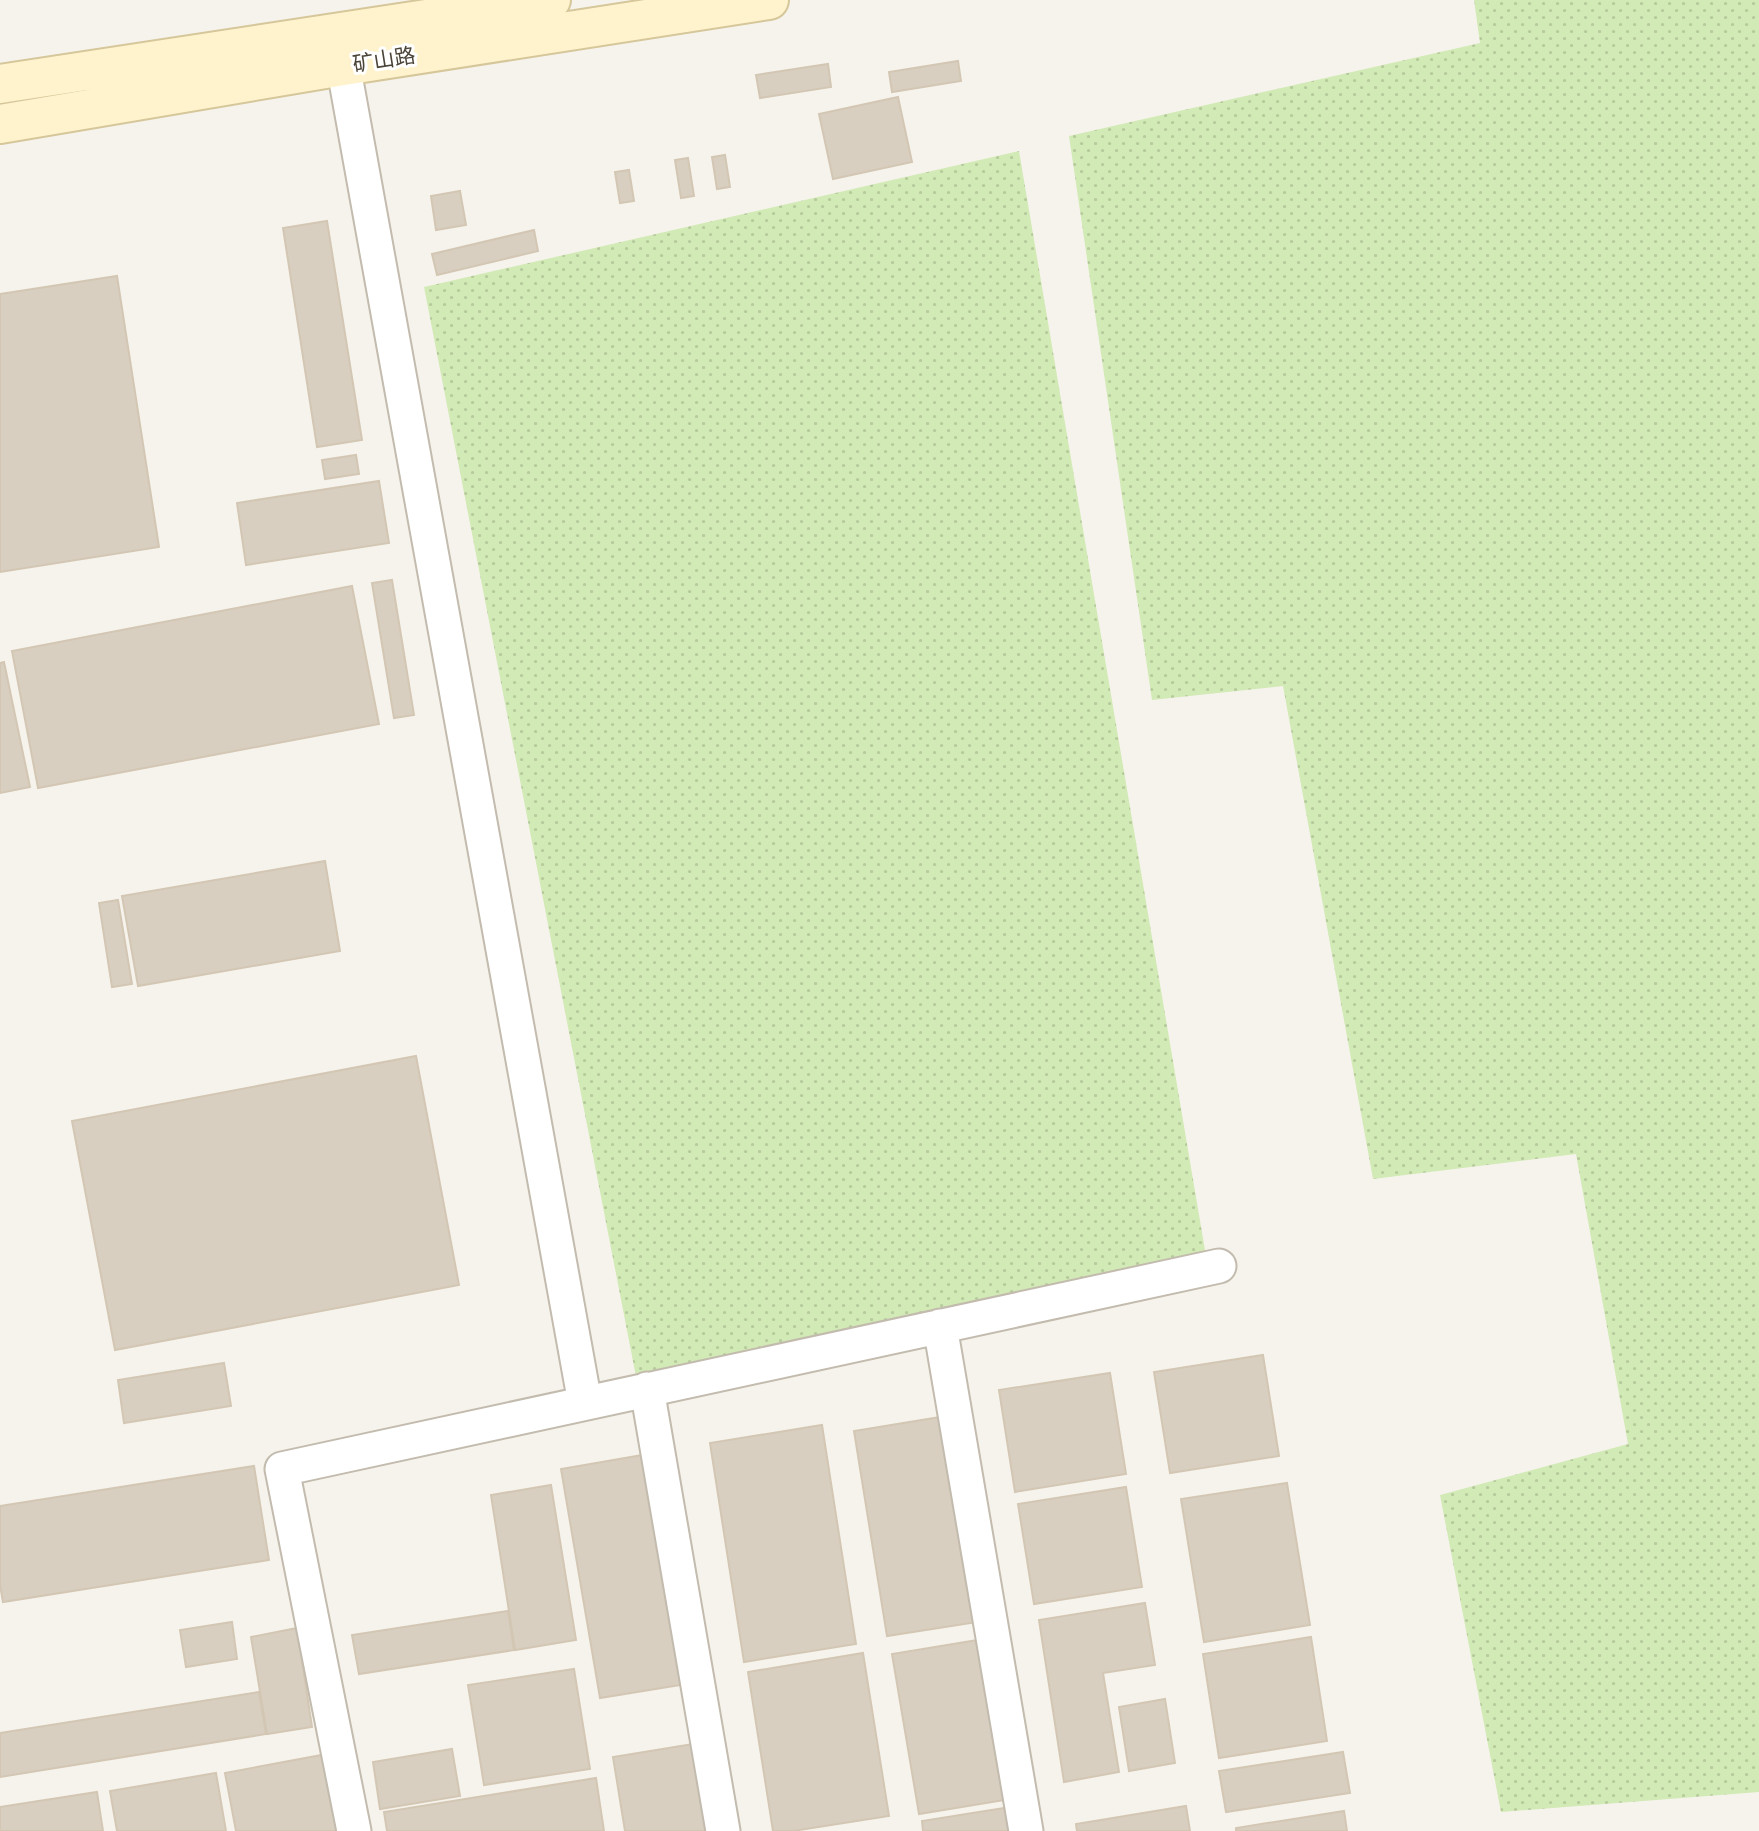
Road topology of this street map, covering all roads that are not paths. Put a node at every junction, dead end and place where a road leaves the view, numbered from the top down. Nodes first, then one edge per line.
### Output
1 (551, 0) edge
2 (769, 0) edge
3 (432, 10) edge
4 (340, 49) junction
5 (0, 84) edge
6 (0, 124) edge
7 (1219, 1266) dead end
8 (940, 1326) junction
9 (647, 1389) junction
10 (585, 1403) junction
11 (354, 1831) edge
12 (723, 1831) edge
13 (1026, 1831) edge

1 - 3 main road, 矿山路
2 - 4 main road, 矿山路
3 - 4 main road, 矿山路
4 - 5 main road, 矿山路
4 - 6 main road, 矿山路
4 - 10 street
7 - 8 street
8 - 9 street
8 - 13 street
9 - 10 street
9 - 12 street
10 - 11 street

